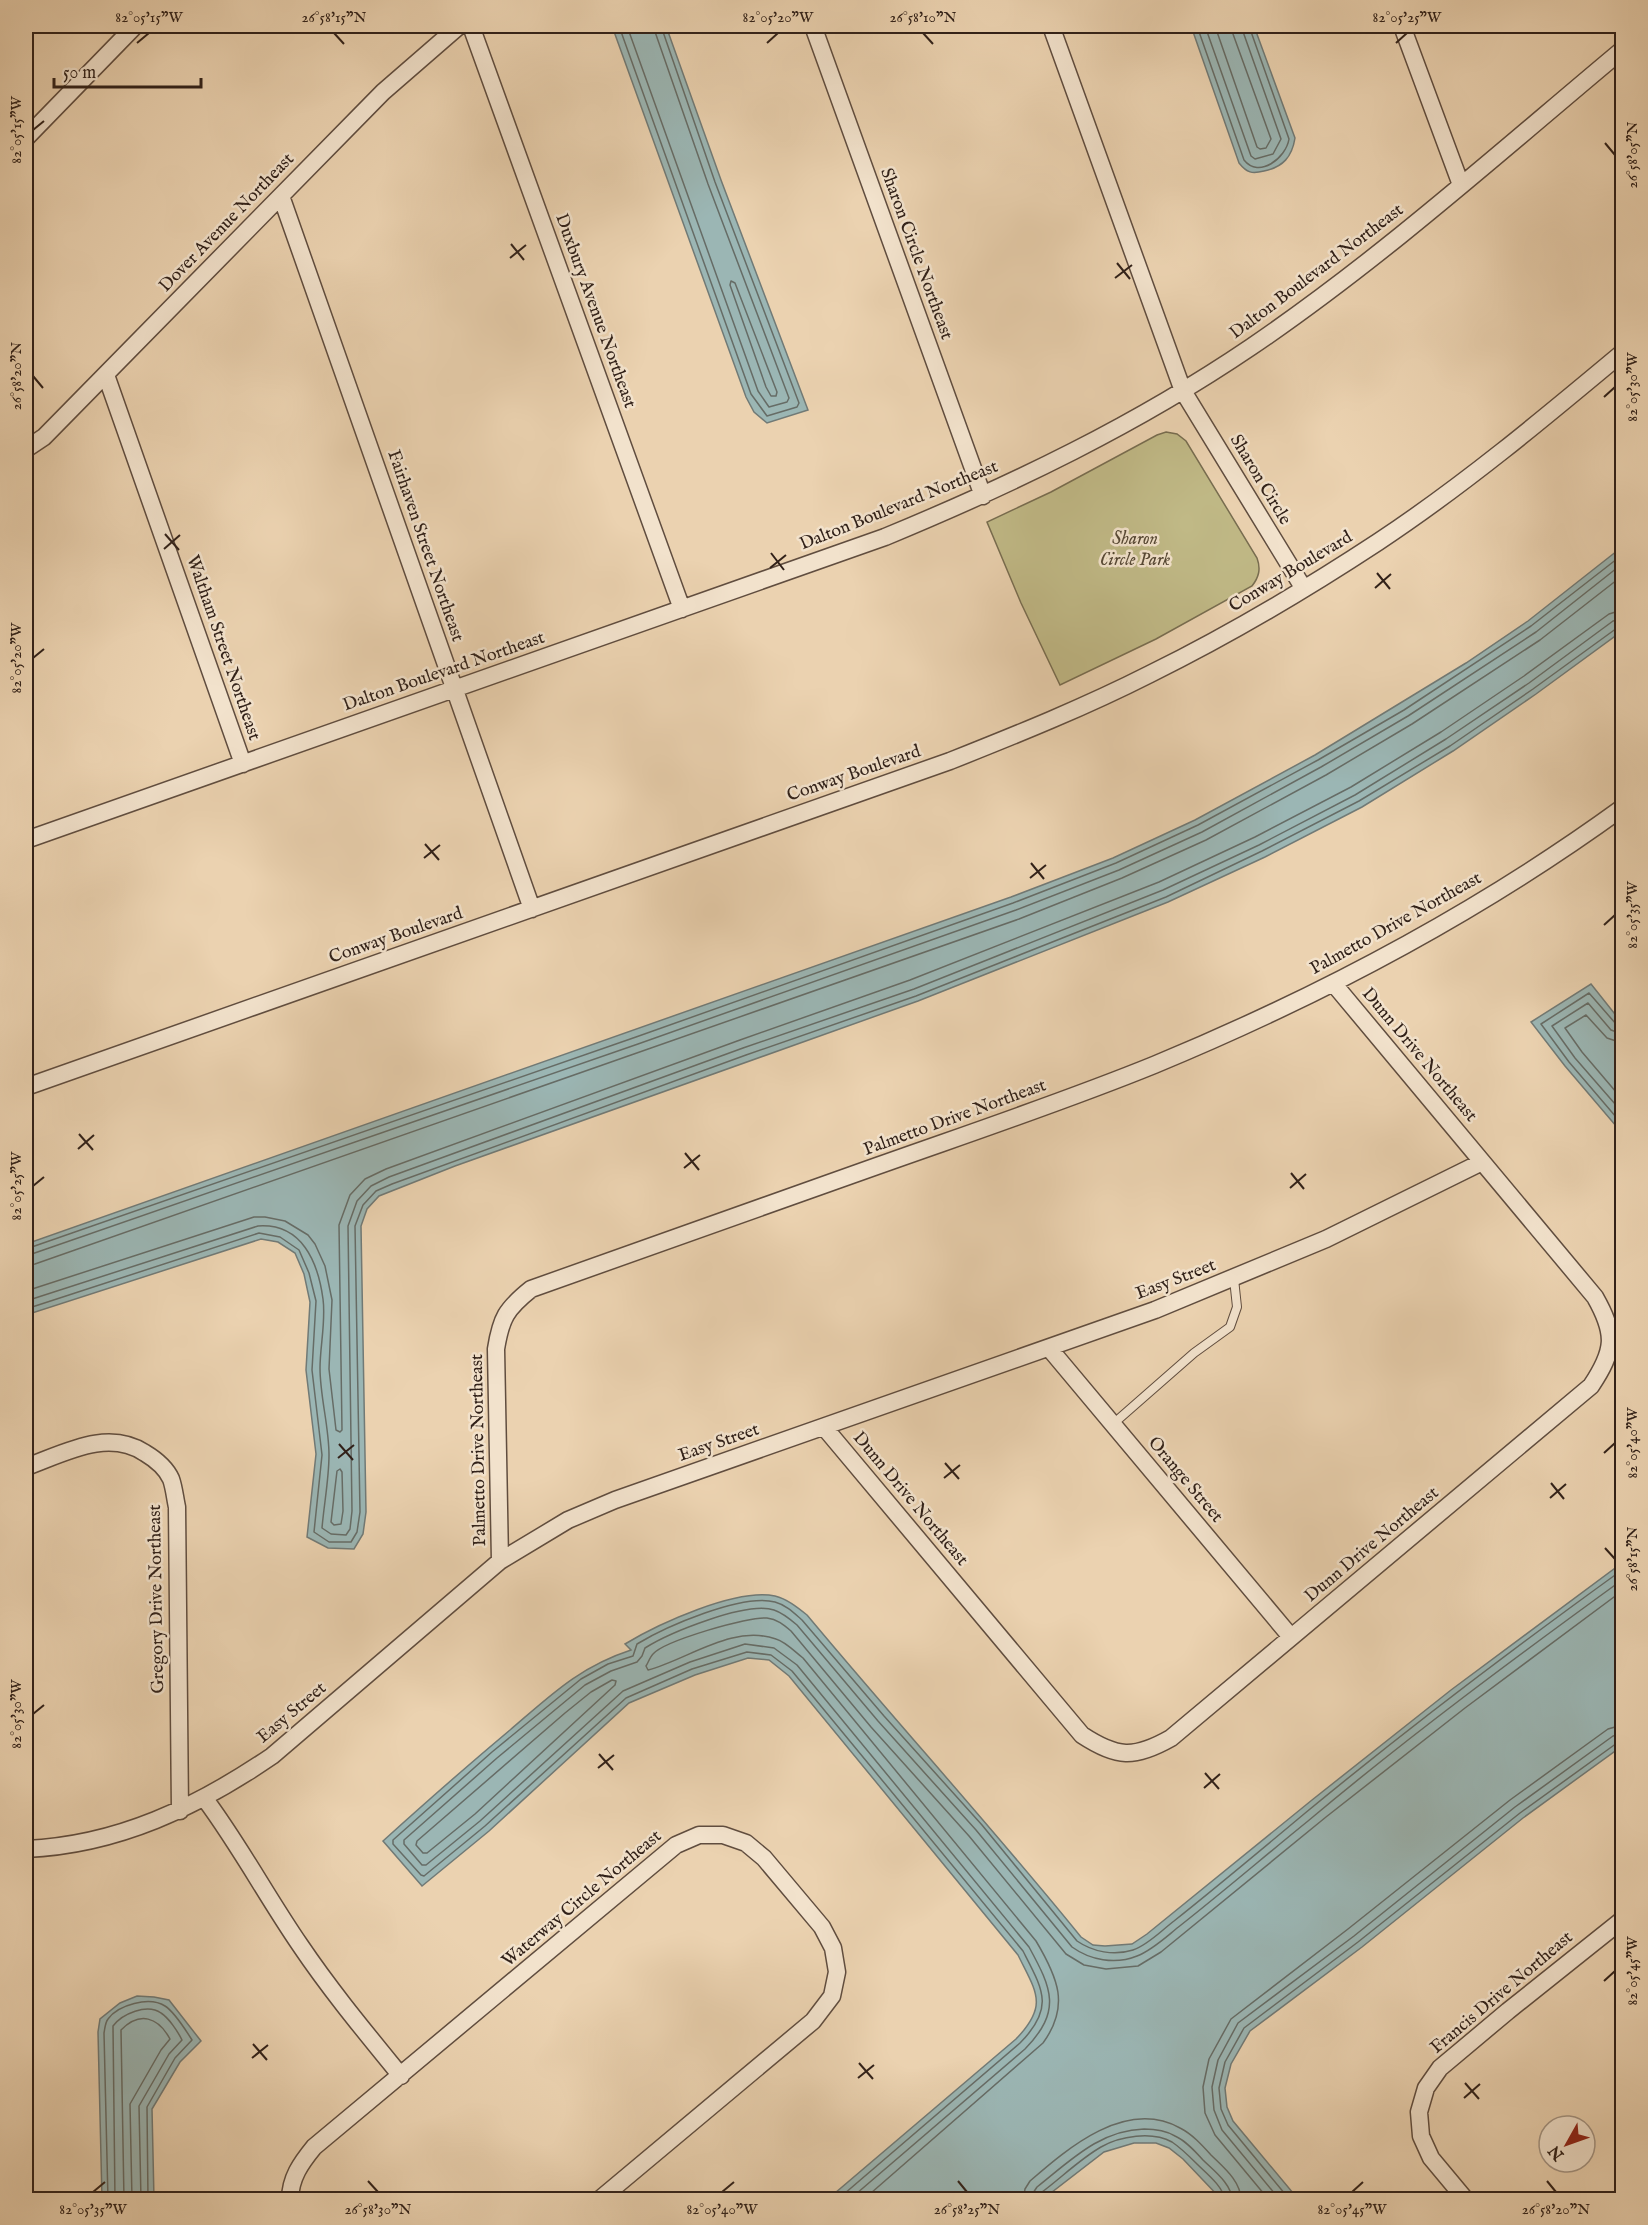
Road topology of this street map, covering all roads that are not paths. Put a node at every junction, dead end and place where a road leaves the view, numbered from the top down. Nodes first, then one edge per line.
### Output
1 (135, 26) edge
2 (459, 26) edge
3 (471, 26) edge
4 (813, 26) edge
5 (1051, 26) edge
6 (1402, 26) edge
7 (1623, 50) edge
8 (26, 138) edge
9 (1461, 185) junction
10 (281, 196) junction
11 (1623, 353) edge
12 (106, 375) junction
13 (1183, 391) junction
14 (26, 449) edge
15 (983, 496) junction
16 (1304, 589) junction
17 (682, 609) junction
18 (454, 689) junction
19 (243, 764) junction
20 (1619, 817) edge
21 (26, 840) edge
22 (532, 909) junction
23 (1333, 983) junction
24 (26, 1087) edge
25 (1482, 1162) junction
26 (1234, 1279) junction
27 (1049, 1348) junction
28 (1113, 1424) junction
29 (824, 1427) junction
30 (26, 1467) edge
31 (500, 1561) junction
32 (1291, 1637) junction
33 (205, 1799) junction
34 (180, 1811) junction
35 (26, 1849) edge
36 (1623, 1920) edge
37 (402, 2076) junction
38 (290, 2199) edge
39 (599, 2199) edge
40 (1466, 2199) edge

1 - 8 street
2 - 10 street, Dover Avenue Northeast
3 - 17 street, Duxbury Avenue Northeast
4 - 15 street, Sharon Circle Northeast
5 - 13 street
6 - 9 street
7 - 9 street, Dalton Boulevard Northeast
9 - 13 street, Dalton Boulevard Northeast
10 - 12 street, Dover Avenue Northeast
10 - 18 street, Fairhaven Street Northeast
11 - 16 street, Conway Boulevard
12 - 14 street, Dover Avenue Northeast
12 - 19 street, Waltham Street Northeast
13 - 15 street, Dalton Boulevard Northeast
13 - 16 street, Sharon Circle
15 - 17 street, Dalton Boulevard Northeast
16 - 22 street, Conway Boulevard
17 - 18 street, Dalton Boulevard Northeast
18 - 19 street, Dalton Boulevard Northeast
18 - 22 street, Fairhaven Street Northeast
19 - 21 street, Dalton Boulevard Northeast
20 - 23 street, Palmetto Drive Northeast
22 - 24 street, Conway Boulevard
23 - 25 street, Dunn Drive Northeast
23 - 31 street, Palmetto Drive Northeast
25 - 26 street, Easy Street
25 - 32 street, Dunn Drive Northeast
26 - 27 street, Easy Street
26 - 28 lane
27 - 28 street, Orange Street
27 - 29 street, Easy Street
28 - 32 street, Orange Street
29 - 31 street, Easy Street
29 - 32 street, Dunn Drive Northeast
30 - 34 street, Gregory Drive Northeast
31 - 33 street, Easy Street
33 - 34 street, Easy Street
33 - 37 street
34 - 35 street, Easy Street
36 - 40 street, Francis Drive Northeast
37 - 38 street, Waterway Circle Northeast
37 - 39 street, Waterway Circle Northeast

